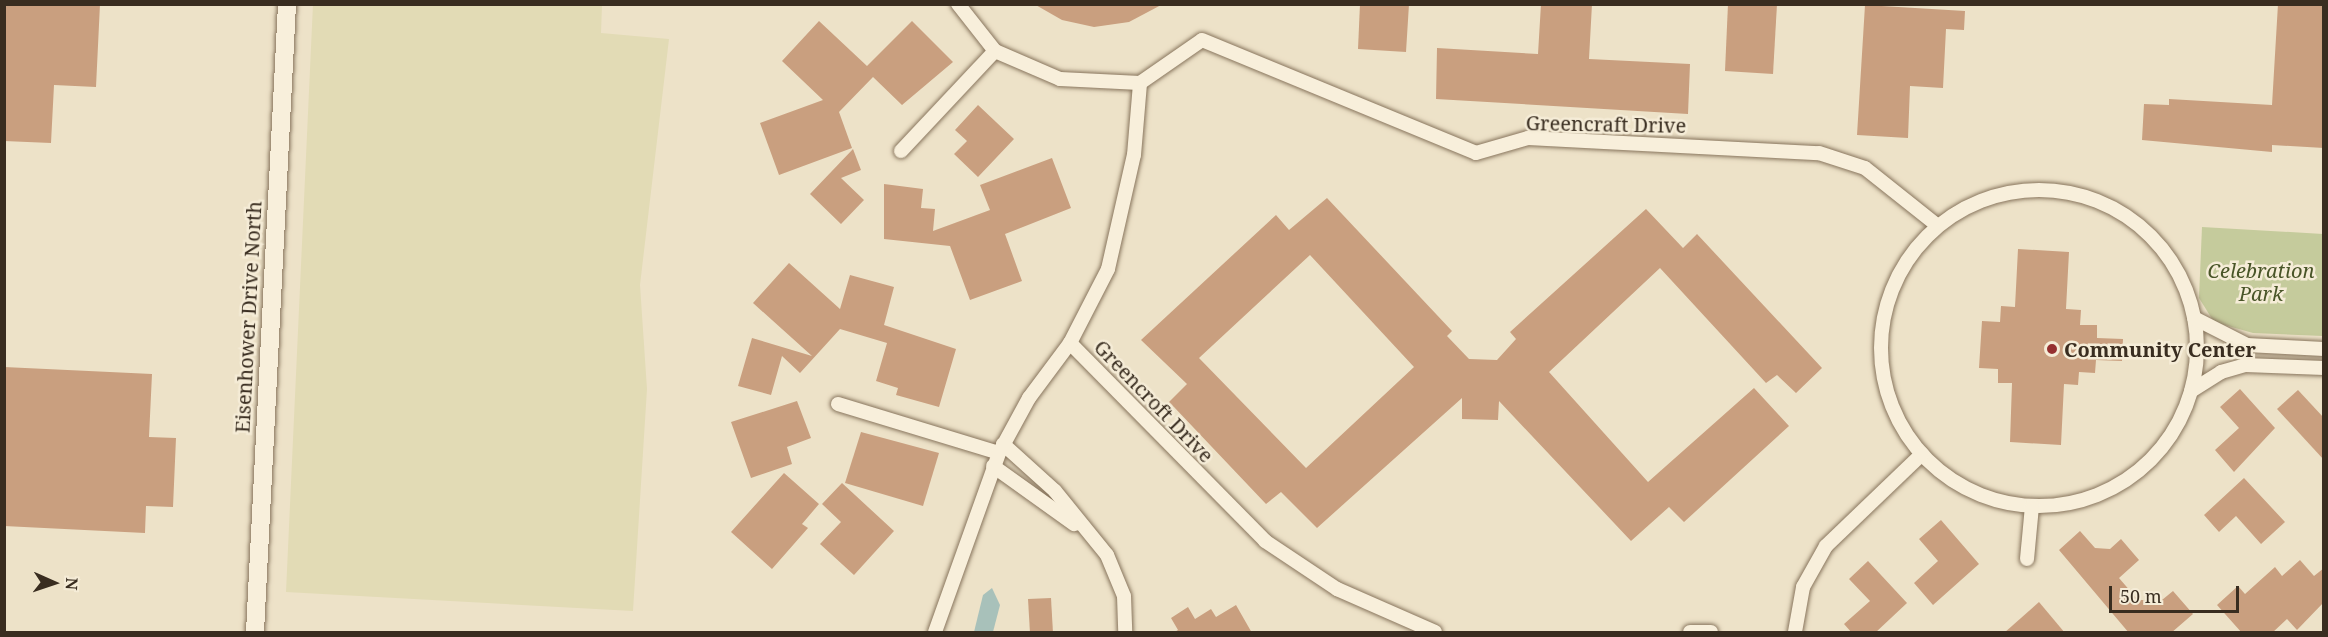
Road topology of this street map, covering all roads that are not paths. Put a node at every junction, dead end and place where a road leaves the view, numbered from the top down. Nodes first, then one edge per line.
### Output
1 (287, 4) edge
2 (958, 4) edge
3 (995, 51) junction
4 (1140, 83) junction
5 (901, 151) dead end
6 (1938, 226) junction
7 (2194, 318) junction
8 (1070, 343) junction
9 (2324, 349) edge
10 (2324, 368) edge
11 (2191, 391) junction
12 (838, 404) dead end
13 (998, 454) junction
14 (1922, 454) junction
15 (2032, 506) junction
16 (1092, 539) junction
17 (2028, 559) dead end
18 (255, 633) edge
19 (934, 633) edge
20 (1125, 633) edge
21 (1435, 633) edge
22 (1690, 633) edge
23 (1711, 633) edge
24 (1795, 633) edge

1 - 18 street, Eisenhower Drive North
2 - 3 street
3 - 4 street
3 - 5 street
4 - 6 street, Greencraft Drive
4 - 8 street, Greencroft Drive
6 - 7 street
6 - 14 street
7 - 9 street
7 - 11 street
8 - 13 street
8 - 21 street, Greencroft Drive
10 - 11 street
11 - 15 street
12 - 13 street
13 - 16 street
13 - 16 street
13 - 19 street
14 - 15 street
14 - 24 street
15 - 17 street
16 - 20 street
22 - 23 street

